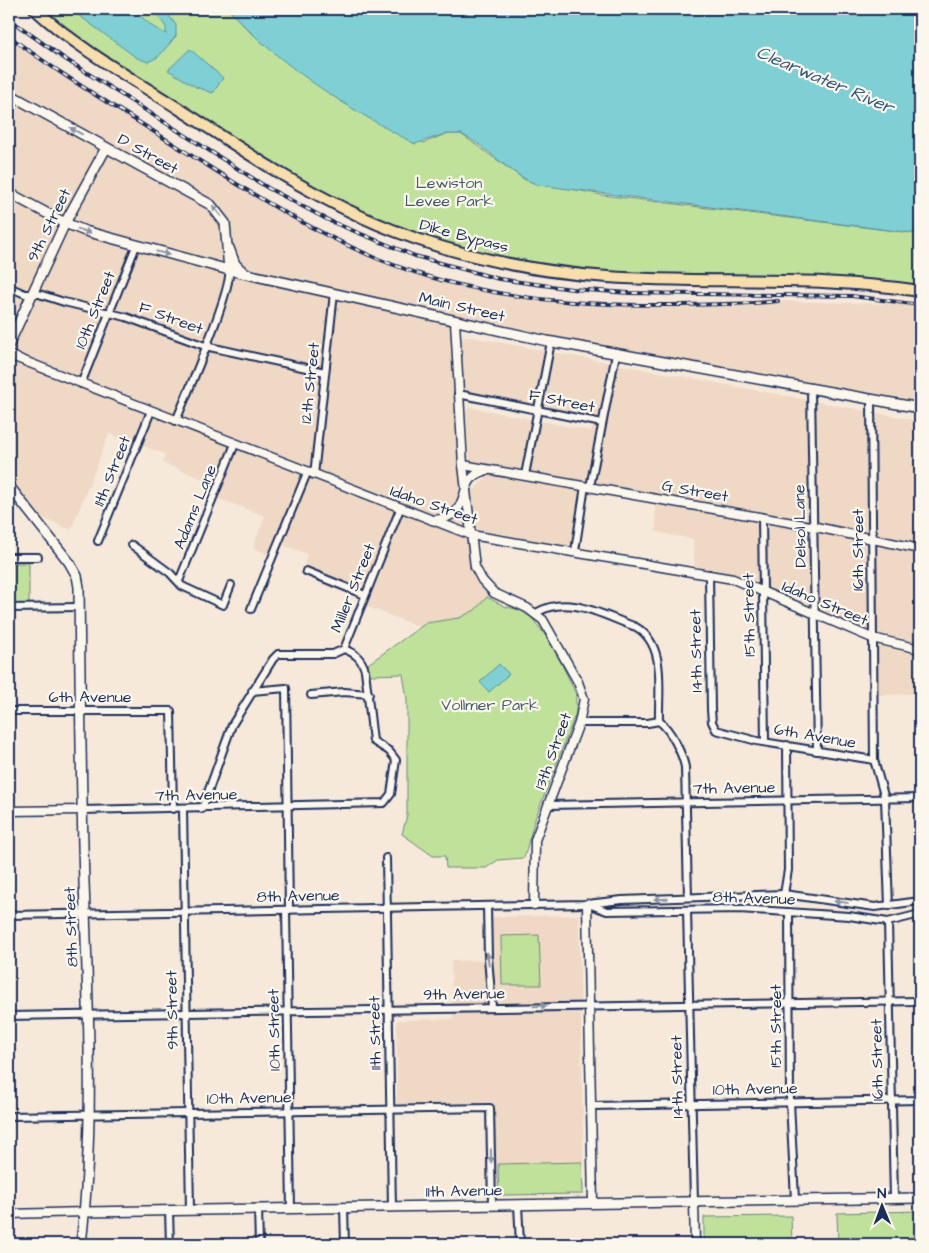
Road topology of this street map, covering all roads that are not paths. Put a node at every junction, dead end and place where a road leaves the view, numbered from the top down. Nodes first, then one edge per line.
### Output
1 (35, 9) edge
2 (9, 94) edge
3 (106, 148) junction
4 (9, 193) edge
5 (65, 223) junction
6 (136, 246) junction
7 (228, 252) junction
8 (191, 260) junction
9 (229, 270) junction
10 (244, 273) junction
11 (9, 287) edge
12 (920, 291) edge
13 (334, 293) junction
14 (33, 294) junction
15 (109, 312) junction
16 (455, 321) junction
17 (551, 342) junction
18 (9, 344) edge
19 (205, 346) junction
20 (616, 354) junction
21 (9, 355) edge
22 (325, 372) junction
23 (81, 384) junction
24 (811, 390) junction
25 (458, 394) junction
26 (871, 399) junction
27 (920, 408) edge
28 (538, 410) junction
29 (151, 411) junction
30 (176, 421) junction
31 (602, 423) junction
32 (235, 444) junction
33 (463, 465) junction
34 (492, 470) junction
35 (311, 474) junction
36 (525, 475) junction
37 (9, 486) edge
38 (466, 486) junction
39 (588, 486) junction
40 (400, 509) junction
41 (762, 517) junction
42 (430, 520) junction
43 (814, 527) junction
44 (471, 535) junction
45 (872, 538) junction
46 (98, 541) dead end
47 (132, 545) dead end
48 (920, 549) edge
49 (575, 551) junction
50 (9, 557) edge
51 (38, 557) dead end
52 (306, 571) dead end
53 (709, 574) junction
54 (179, 581) junction
55 (231, 585) dead end
56 (762, 591) junction
57 (365, 595) junction
58 (79, 607) junction
59 (9, 608) edge
60 (251, 609) dead end
61 (536, 613) junction
62 (815, 614) junction
63 (872, 638) junction
64 (344, 649) junction
65 (920, 650) edge
66 (252, 691) junction
67 (368, 694) junction
68 (311, 695) dead end
69 (9, 711) edge
70 (80, 711) junction
71 (659, 720) junction
72 (579, 723) junction
73 (714, 728) joint
74 (765, 742) junction
75 (787, 745) junction
76 (817, 751) junction
77 (874, 760) junction
78 (920, 798) edge
79 (885, 799) junction
80 (786, 801) junction
81 (686, 802) junction
82 (548, 805) junction
83 (287, 807) junction
84 (173, 809) junction
85 (183, 809) junction
86 (202, 809) junction
87 (82, 810) junction
88 (9, 811) edge
89 (386, 858) dead end
90 (784, 894) junction
91 (688, 897) junction
92 (920, 900) edge
93 (587, 904) junction
94 (534, 905) junction
95 (487, 906) junction
96 (889, 906) junction
97 (387, 908) junction
98 (287, 910) junction
99 (688, 910) junction
100 (185, 911) junction
101 (789, 912) junction
102 (85, 914) junction
103 (920, 914) edge
104 (9, 915) edge
105 (888, 922) junction
106 (890, 1001) junction
107 (920, 1001) edge
108 (790, 1002) junction
109 (690, 1003) junction
110 (589, 1005) junction
111 (492, 1007) junction
112 (389, 1009) junction
113 (288, 1010) junction
114 (187, 1012) junction
115 (88, 1014) junction
116 (9, 1016) edge
117 (892, 1100) junction
118 (920, 1100) edge
119 (790, 1102) junction
120 (691, 1104) junction
121 (591, 1106) junction
122 (390, 1109) junction
123 (290, 1111) junction
124 (189, 1112) junction
125 (90, 1114) junction
126 (9, 1116) edge
127 (894, 1198) junction
128 (920, 1198) edge
129 (795, 1200) junction
130 (694, 1202) junction
131 (593, 1204) junction
132 (492, 1205) junction
133 (518, 1205) junction
134 (392, 1207) junction
135 (344, 1208) junction
136 (258, 1209) junction
137 (291, 1209) junction
138 (190, 1210) junction
139 (170, 1211) junction
140 (86, 1212) junction
141 (9, 1214) edge
142 (81, 1244) edge
143 (170, 1244) edge
144 (259, 1244) edge
145 (344, 1244) edge
146 (520, 1244) edge
147 (695, 1244) edge

1 - 12 highway, Dike Bypass
3 -> 2 main road, D Street
3 - 5 main road, 9th Street
7 -> 3 main road, D Street
4 - 5 main road, Main Street
5 -> 6 main road, Main Street
5 - 14 main road, 9th Street
6 -> 8 main road, Main Street
6 - 15 street, 10th Street
7 - 8 main road
7 - 9 main road, D Street
7 - 10 main road
8 - 9 main road, Main Street
9 - 10 main road, Main Street
9 - 19 street
10 - 13 main road, Main Street
11 - 14 street, F Street
13 - 16 main road, Main Street
13 - 22 street, 12th Street
14 - 15 street, F Street
14 - 18 main road, 9th Street
15 - 19 street, F Street
15 - 23 street, 10th Street
16 - 17 main road, Main Street
16 - 25 street, 13th Street
17 - 20 main road, Main Street
17 - 28 street
19 - 22 street, F Street
19 - 30 street
20 - 24 main road, Main Street
20 - 31 street
21 - 23 street, Idaho Street
22 - 35 street, 12th Street
23 - 29 street, Idaho Street
24 - 26 main road, Main Street
24 - 43 street, Delsol Lane
25 - 28 street, F Street
25 - 33 street, 13th Street
26 - 27 main road, Main Street
26 - 45 street, 16th Street
28 - 31 street, F Street
28 - 36 street
29 - 30 street, Idaho Street
29 - 46 street, 11th Street
30 - 32 street, Idaho Street
31 - 39 street
32 - 35 street, Idaho Street
32 - 54 street, Adams Lane
33 - 34 street, G Street
33 - 38 street, 13th Street
34 - 36 street, G Street
34 - 38 street
35 - 40 street, Idaho Street
35 - 60 street, 12th Street
36 - 39 street, G Street
37 - 58 main road, 8th Street
38 - 42 street
38 - 44 street, 13th Street
39 - 41 street, G Street
39 - 49 street
40 - 42 street, Idaho Street
40 - 57 street, Miller Street
41 - 43 street, G Street
41 - 56 street, 15th Street
42 - 44 street, Idaho Street
43 - 45 street, G Street
43 - 62 street, Delsol Lane
44 - 49 street, Idaho Street
44 - 61 street, 13th Street
45 - 48 street, G Street
45 - 63 street, 16th Street
47 - 54 street
49 - 53 street, Idaho Street
50 - 51 street
52 - 57 street
53 - 56 street, Idaho Street
53 - 73 street, 14th Street
54 - 55 street
56 - 62 street, Idaho Street
56 - 74 street, 15th Street
57 - 64 street, Miller Street
58 - 59 street
58 - 70 main road, 8th Street
61 - 71 street
61 - 72 street, 13th Street
62 - 63 street, Idaho Street
62 - 76 street, Delsol Lane
63 - 65 street, Idaho Street
63 - 77 street, 16th Street
64 - 66 street, Miller Street
64 - 67 street
66 - 83 street, 10th Street
66 - 86 street, Miller Street
67 - 68 street
67 - 83 street, 7th Avenue
69 - 70 street, 6th Avenue
70 - 84 street, 6th Avenue
70 - 87 main road, 8th Street
71 - 72 street
71 - 81 street
72 - 82 street, 13th Street
73 - 74 street, 6th Avenue
74 - 75 street, 6th Avenue
75 - 76 street, 6th Avenue
75 - 80 street
76 - 77 street, 6th Avenue
77 - 79 street, 6th Avenue
78 - 79 street, 7th Avenue
79 - 80 street, 7th Avenue
79 - 96 street
80 - 81 street, 7th Avenue
80 - 90 street
81 - 82 street, 7th Avenue
81 - 91 street
82 - 94 street, 13th Street
83 - 86 street, 7th Avenue
83 - 98 street, 10th Street
84 - 85 street, 7th Avenue
84 - 87 street, 7th Avenue
85 - 86 street, 7th Avenue
85 - 100 street, 9th Street
87 - 88 street, 7th Avenue
87 - 102 main road, 8th Street
89 - 97 street, 11th Street
90 - 91 street, 8th Avenue
96 -> 90 street, 8th Avenue
91 -> 93 street, 8th Avenue
92 - 96 street, 8th Avenue
93 - 94 street, 8th Avenue
93 - 99 street, 8th Avenue
93 - 110 street
94 - 95 street, 8th Avenue
95 - 97 street, 8th Avenue
111 -> 95 street
97 - 98 street, 8th Avenue
97 - 112 street, 11th Street
98 - 100 street, 8th Avenue
98 - 113 street, 10th Street
99 - 101 street, 8th Avenue
99 - 109 street, 14th Street
100 - 102 street, 8th Avenue
100 - 114 street, 9th Street
101 - 105 street, 8th Avenue
101 - 108 street, 15th Street
102 - 104 street, 8th Avenue
102 - 115 main road, 8th Street
103 - 105 street, 8th Avenue
105 - 106 street, 16th Street
106 - 107 street, 9th Avenue
106 - 108 street, 9th Avenue
106 - 117 street, 16th Street
108 - 109 street, 9th Avenue
108 - 119 street, 15th Street
109 - 110 street, 9th Avenue
109 - 120 street, 14th Street
111 -> 110 street, 9th Avenue
110 - 121 street
111 - 112 street, 9th Avenue
112 - 113 street, 9th Avenue
112 - 122 street, 11th Street
113 - 114 street, 9th Avenue
113 - 123 street, 10th Street
114 - 115 street, 9th Avenue
114 - 124 street, 9th Street
115 - 116 street, 9th Avenue
115 - 125 main road, 8th Street
117 - 118 street, 10th Avenue
117 - 119 street, 10th Avenue
117 - 127 street, 16th Street
119 - 120 street, 10th Avenue
119 - 129 street, 15th Street
120 - 121 street, 10th Avenue
120 - 130 street, 14th Street
121 - 131 street
122 - 123 street, 10th Avenue
122 -> 132 street, 10th Avenue
122 - 134 street, 11th Street
123 - 124 street, 10th Avenue
123 - 137 street, 10th Street
124 - 125 street, 10th Avenue
124 - 138 street, 9th Street
125 - 126 street, 10th Avenue
125 - 140 main road, 8th Street
127 - 128 main road, 11th Avenue
127 - 129 main road, 11th Avenue
129 - 130 main road, 11th Avenue
130 - 131 main road, 11th Avenue
130 - 147 street, 14th Street
131 - 133 main road, 11th Avenue
132 - 133 main road, 11th Avenue
132 - 134 main road, 11th Avenue
133 - 146 street
134 - 135 main road, 11th Avenue
135 - 137 main road, 11th Avenue
135 - 145 street
136 - 137 main road, 11th Avenue
136 - 138 main road, 11th Avenue
136 - 144 street
138 - 139 main road, 11th Avenue
139 - 140 main road, 11th Avenue
139 - 143 street
140 - 141 street, 11th Avenue
140 - 142 main road, 8th Street

